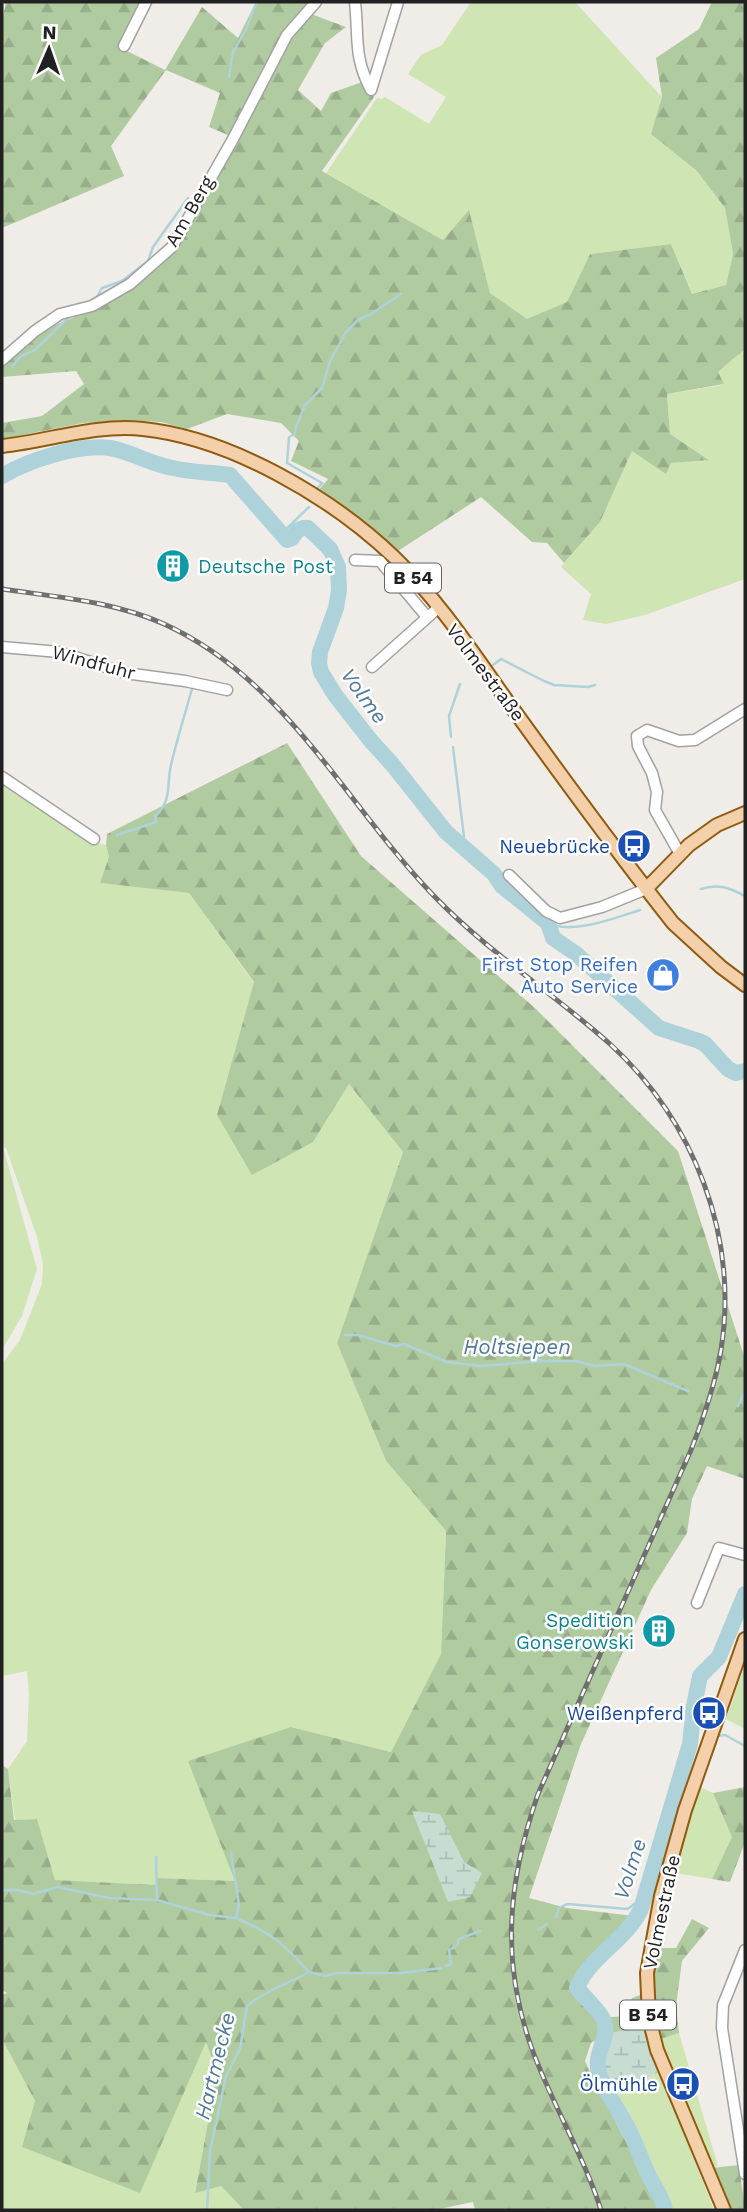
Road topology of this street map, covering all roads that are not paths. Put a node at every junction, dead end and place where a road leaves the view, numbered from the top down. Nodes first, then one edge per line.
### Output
1 (146, 2) edge
2 (316, 2) edge
3 (355, 2) edge
4 (398, 2) edge
5 (124, 47) dead end
6 (2, 360) edge
7 (2, 446) edge
8 (355, 560) dead end
9 (438, 608) junction
10 (427, 617) junction
11 (2, 647) edge
12 (372, 667) dead end
13 (227, 690) dead end
14 (745, 709) edge
15 (2, 777) edge
16 (745, 813) edge
17 (94, 839) dead end
18 (680, 854) junction
19 (509, 875) dead end
20 (646, 888) junction
21 (745, 985) edge
22 (745, 1555) edge
23 (696, 1603) dead end
24 (745, 1639) edge
25 (745, 1950) edge
26 (745, 2174) edge
27 (724, 2210) edge

1 - 5 street
2 - 6 street, Am Berg
3 - 4 street
7 - 9 main road, Volmestraße / B 54
8 - 10 street
9 - 10 street
9 - 20 main road, Volmestraße / B 54
10 - 12 street
11 - 13 street, Windfuhr
14 - 18 street
15 - 17 street
16 - 18 main road
18 - 20 main road
19 - 20 street
20 - 21 main road, Volmestraße / B 54
22 - 23 street
24 - 27 main road, Volmestraße / B 54
25 - 26 street

